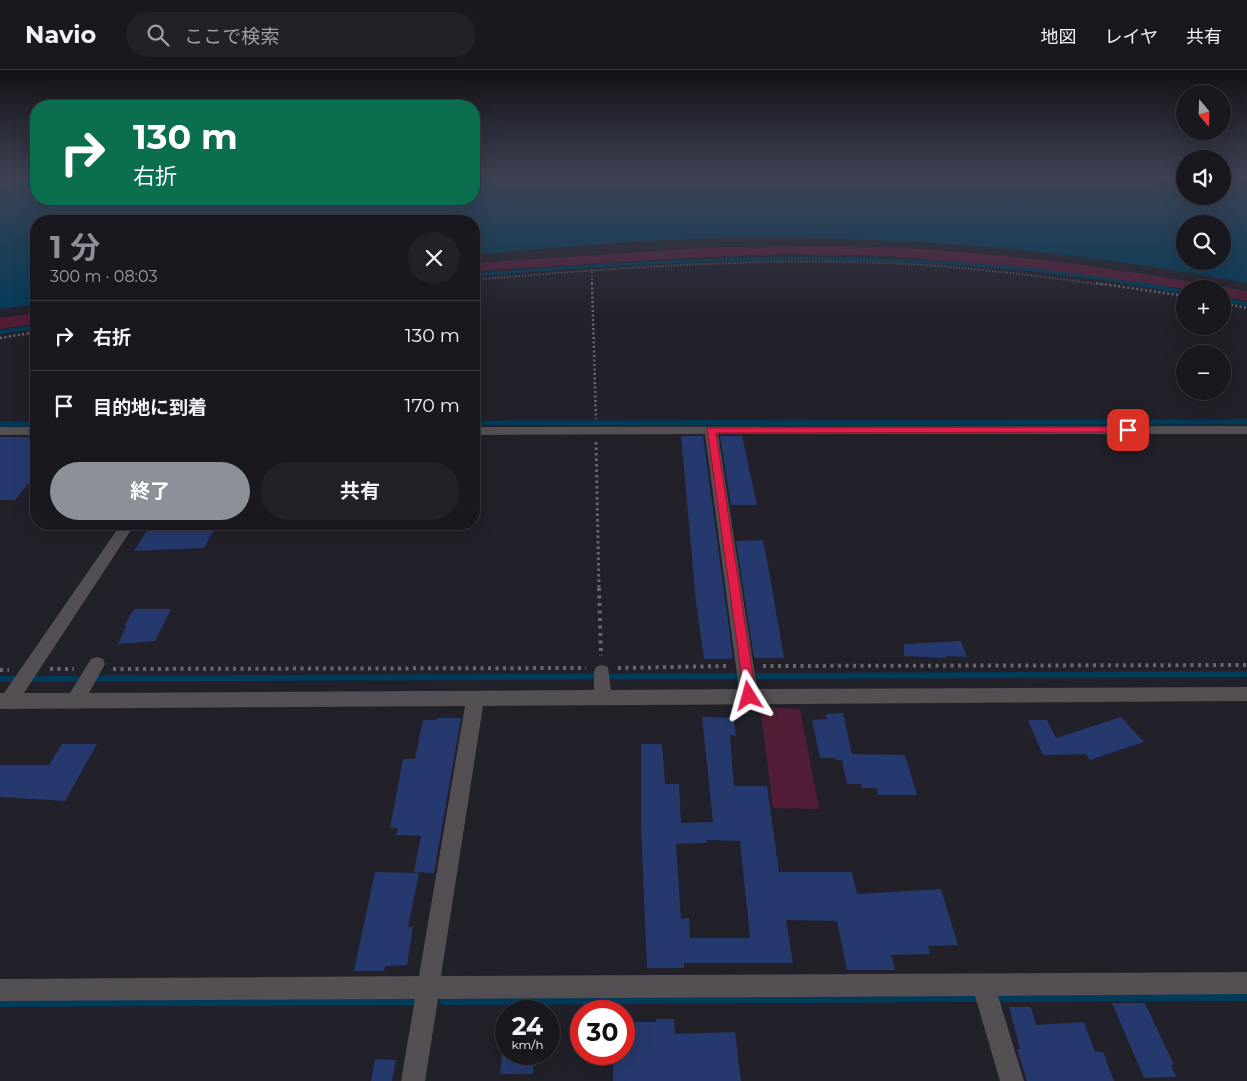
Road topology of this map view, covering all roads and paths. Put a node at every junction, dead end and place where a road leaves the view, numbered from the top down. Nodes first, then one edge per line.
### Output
1 (592, 270) junction
2 (480, 279) edge
3 (1176, 295) edge
4 (1231, 305) edge
5 (1247, 308) edge
6 (30, 333) edge
7 (0, 338) edge
8 (596, 425) junction
9 (711, 430) junction
10 (1247, 430) edge
11 (0, 431) edge
12 (30, 431) edge
13 (480, 431) edge
14 (124, 530) edge
15 (1247, 665) edge
16 (0, 670) edge
17 (26, 676) junction
18 (88, 679) junction
19 (747, 679) junction
20 (602, 681) junction
21 (1247, 694) edge
22 (475, 699) junction
23 (4, 701) edge
24 (1247, 983) edge
25 (983, 984) junction
26 (429, 986) junction
27 (0, 990) edge
28 (414, 1081) edge
29 (1012, 1081) edge

1 - 2 path
1 - 3 path
1 - 8 path
4 - 5 path
6 - 7 path
8 - 9 street
8 - 13 street
8 - 20 path
9 - 10 street
9 - 19 street
11 - 12 street
14 - 17 street
15 - 19 path
16 - 17 path
17 - 18 path
17 - 23 street
18 - 20 path
18 - 22 street
18 - 23 street
19 - 20 street
19 - 20 path
19 - 21 street
20 - 22 street
22 - 26 street
24 - 25 street
25 - 26 street
25 - 29 street
26 - 27 street
26 - 28 street

